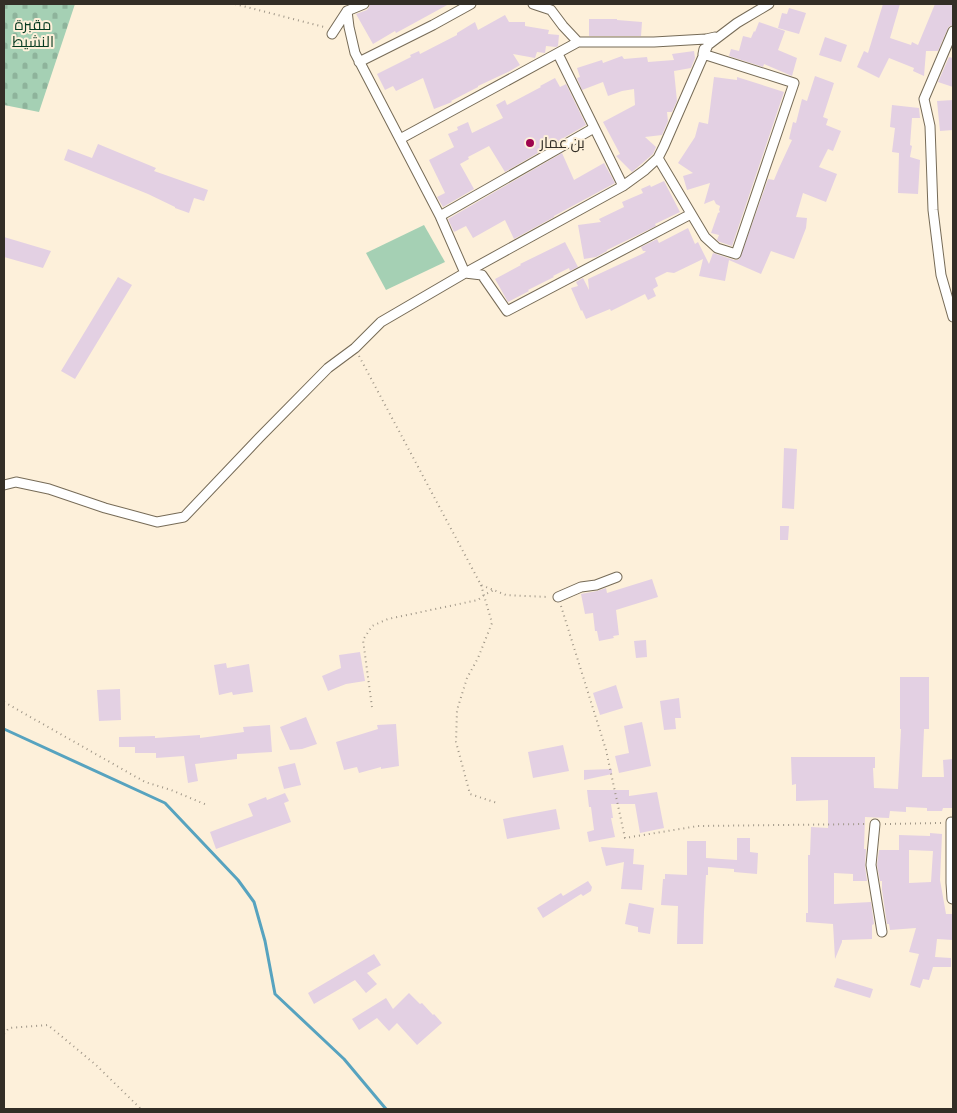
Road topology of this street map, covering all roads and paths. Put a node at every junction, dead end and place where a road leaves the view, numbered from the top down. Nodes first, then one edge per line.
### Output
1 (235, 4) edge
2 (364, 4) edge
3 (471, 4) edge
4 (533, 4) edge
5 (769, 4) edge
6 (347, 11) junction
7 (953, 31) edge
8 (332, 34) joint
9 (720, 36) junction
10 (706, 40) junction
11 (578, 42) junction
12 (558, 54) junction
13 (703, 54) junction
14 (360, 62) junction
15 (594, 128) junction
16 (400, 138) junction
17 (658, 158) junction
18 (623, 186) junction
19 (691, 214) junction
20 (440, 216) junction
21 (464, 273) junction
22 (953, 317) edge
23 (355, 348) junction
24 (4, 485) edge
25 (617, 577) dead end
26 (481, 585) junction
27 (494, 590) junction
28 (484, 595) junction
29 (558, 597) junction
30 (4, 702) edge
31 (372, 707) dead end
32 (496, 803) dead end
33 (207, 805) dead end
34 (951, 822) joint
35 (875, 824) junction
36 (952, 899) dead end
37 (882, 932) dead end
38 (4, 1034) edge
39 (141, 1109) edge

1 - 8 path
2 - 6 street
3 - 14 street
4 - 11 street
5 - 9 street
6 - 8 street
6 - 14 street
7 - 22 street
9 - 10 street
9 - 13 street
10 - 11 street
10 - 13 street
11 - 12 street
12 - 15 street
12 - 16 street
13 - 17 street
13 - 19 street
14 - 16 street
15 - 18 street
15 - 20 street
16 - 20 street
17 - 18 street
17 - 19 street
18 - 21 street
19 - 21 street
20 - 21 street
21 - 23 street
23 - 24 street
23 - 26 path
25 - 29 street
26 - 27 path
26 - 28 path
27 - 28 path
27 - 29 path
28 - 31 path
28 - 32 path
29 - 35 path
30 - 33 path
34 - 35 path
34 - 36 street
35 - 37 street
38 - 39 path

